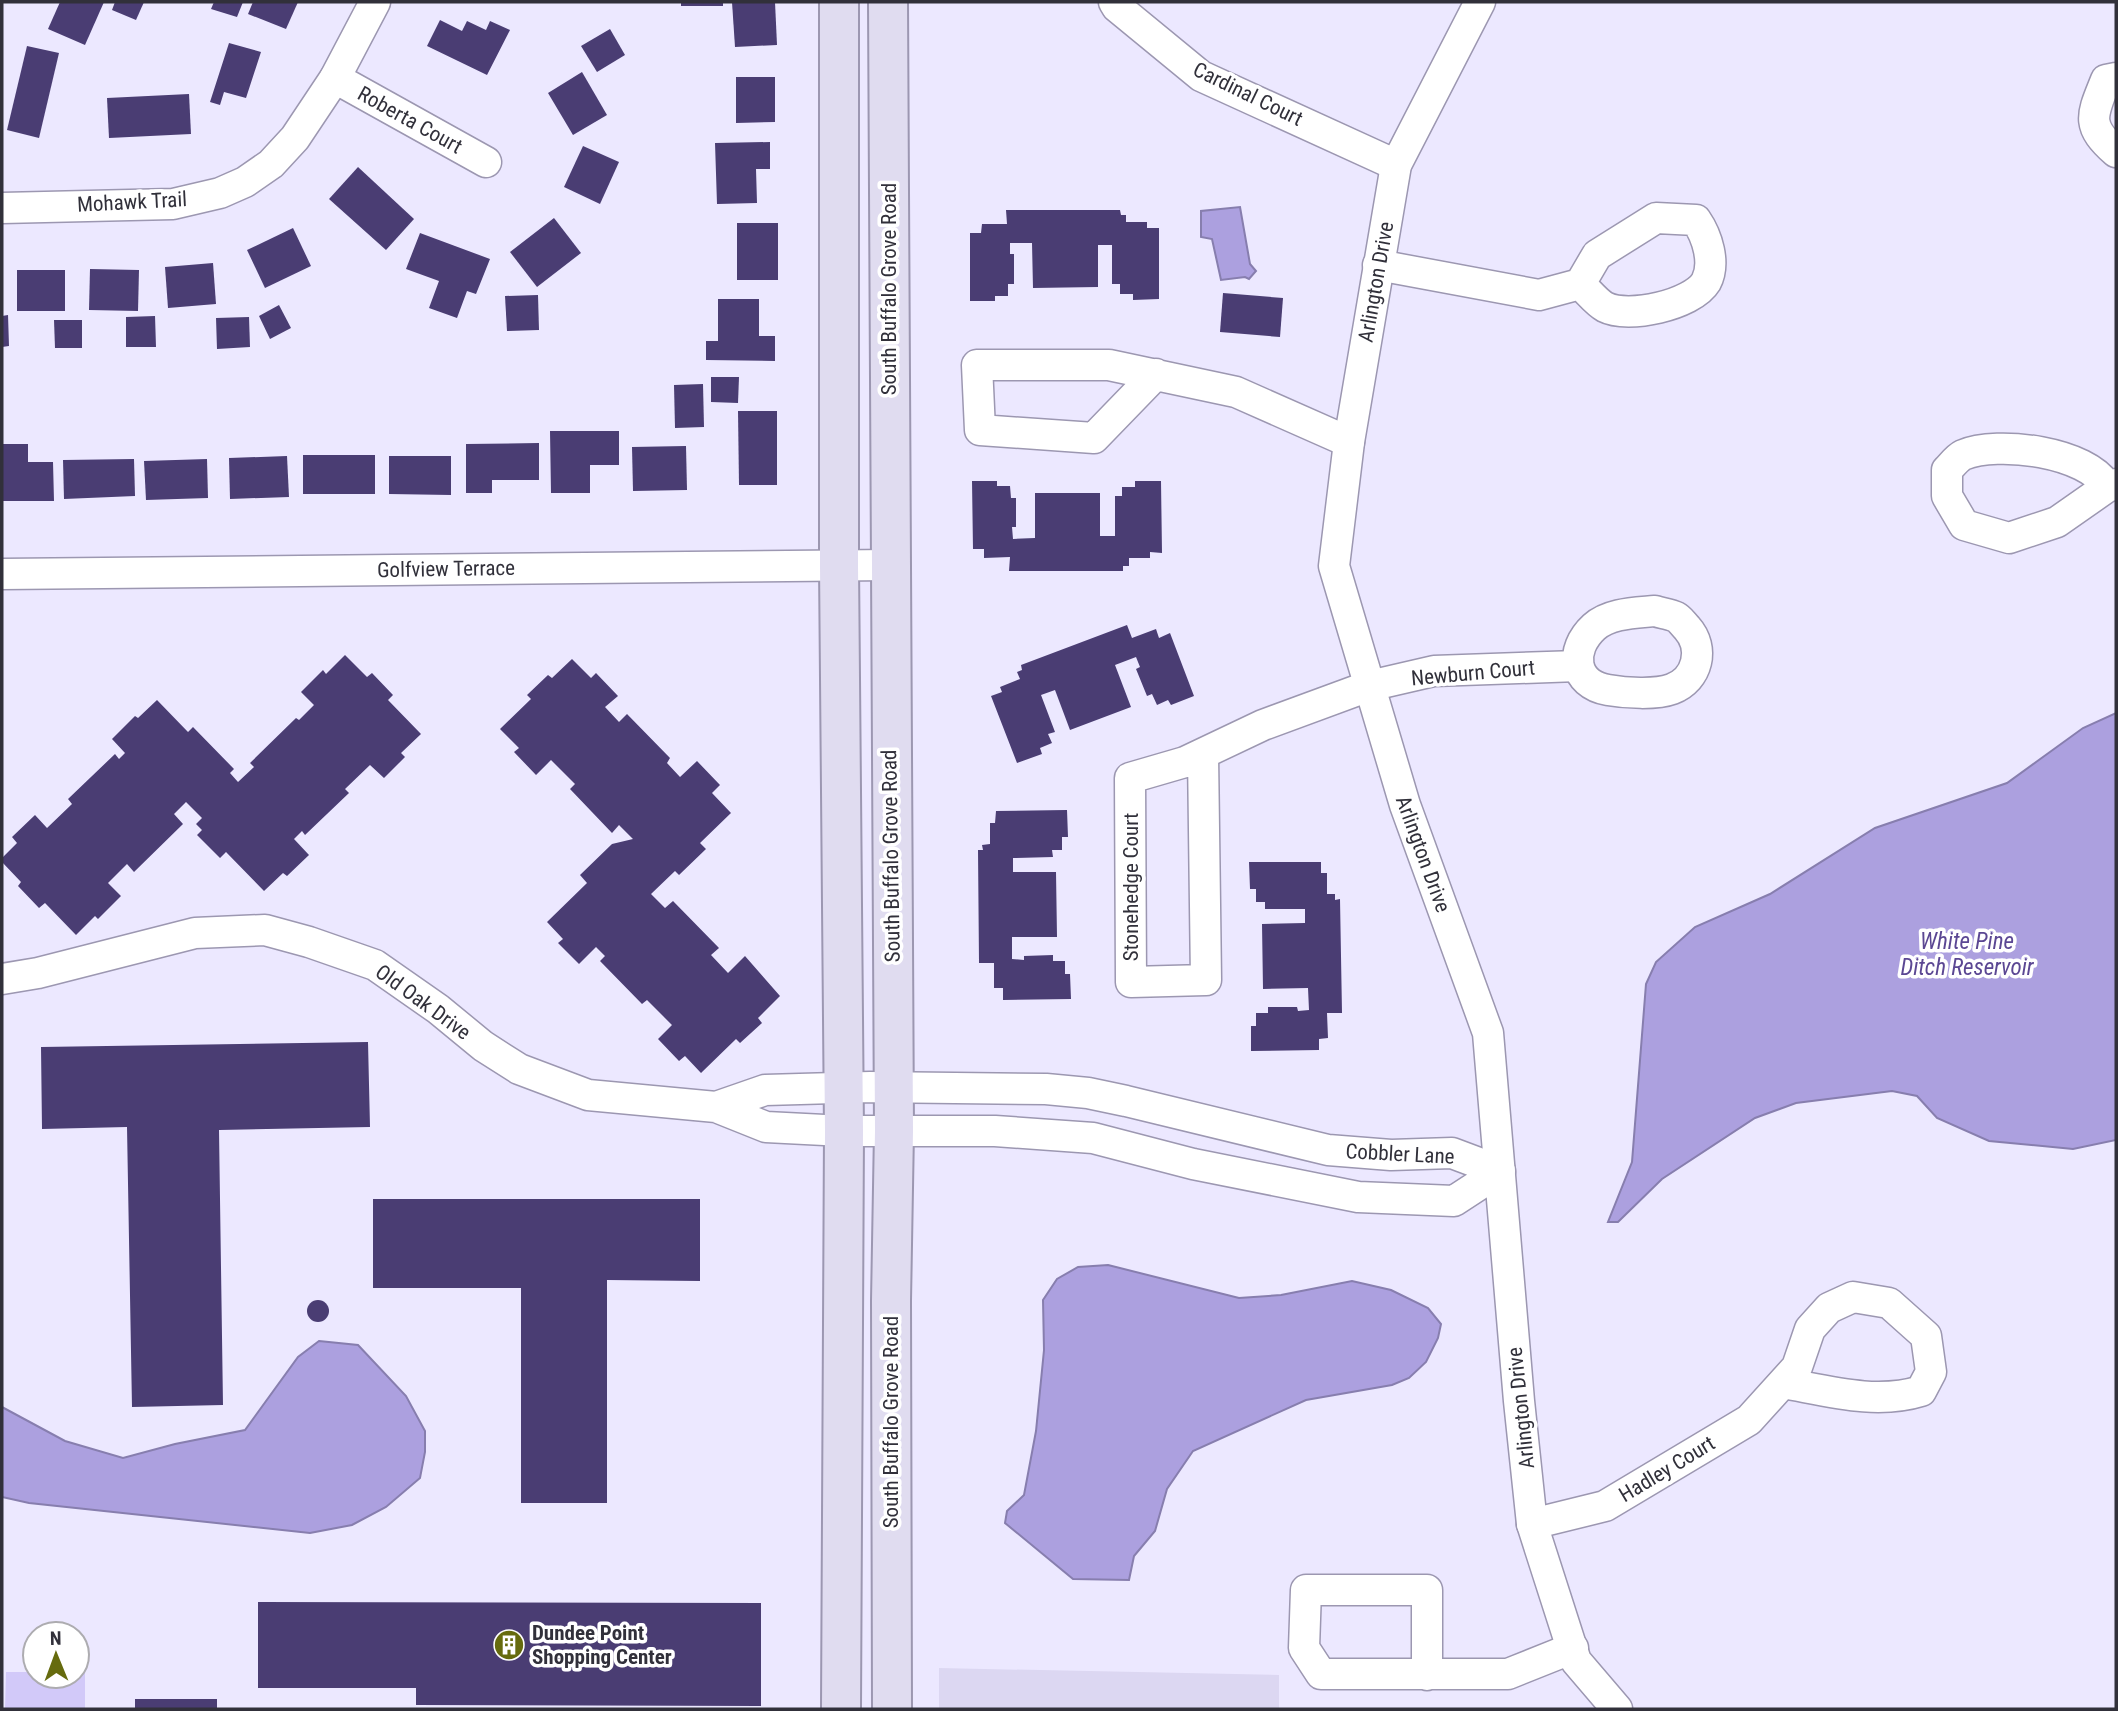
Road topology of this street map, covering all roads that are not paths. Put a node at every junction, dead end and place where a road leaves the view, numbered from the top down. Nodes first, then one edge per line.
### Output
1 (375, 2) edge
2 (839, 2) edge
3 (888, 2) edge
4 (1114, 2) edge
5 (1480, 2) edge
6 (335, 78) junction
7 (2116, 78) edge
8 (2116, 152) edge
9 (486, 162) dead end
10 (1396, 164) junction
11 (2, 208) edge
12 (1378, 265) junction
13 (1580, 284) dead end
14 (1156, 374) junction
15 (1349, 442) junction
16 (2112, 486) edge
17 (839, 565) junction
18 (890, 565) junction
19 (2, 574) edge
20 (1578, 666) dead end
21 (1369, 686) junction
22 (1203, 754) junction
23 (2, 979) edge
24 (869, 1087) junction
25 (716, 1107) junction
26 (869, 1131) junction
27 (1500, 1171) junction
28 (1783, 1382) junction
29 (1532, 1524) junction
30 (1573, 1648) junction
31 (1427, 1675) junction
32 (841, 1709) edge
33 (892, 1709) edge
34 (1617, 1709) edge

1 - 6 street, Mohawk Trail
2 - 17 main road, South Buffalo Grove Road
3 - 18 main road, South Buffalo Grove Road
4 - 10 street, Cardinal Court
5 - 10 street, Arlington Drive
6 - 9 street, Roberta Court
6 - 11 street, Mohawk Trail
7 - 8 street
10 - 12 street, Arlington Drive
12 - 13 street
12 - 15 street, Arlington Drive
14 - 14 street
14 - 15 street
15 - 21 street, Arlington Drive
16 - 16 street
17 - 18 street, Golfview Terrace
17 - 19 street, Golfview Terrace
17 - 24 main road, South Buffalo Grove Road
18 - 24 main road, South Buffalo Grove Road
20 - 21 street, Newburn Court
21 - 22 street, Stonehedge Court
21 - 27 street, Arlington Drive
22 - 22 street, Stonehedge Court
23 - 25 street, Old Oak Drive
24 - 25 street, Old Oak Drive
24 - 26 main road, South Buffalo Grove Road
24 - 26 main road, South Buffalo Grove Road
24 - 27 street, Cobbler Lane
25 - 26 street, Old Oak Drive
26 - 27 street, Cobbler Lane
26 - 32 main road, South Buffalo Grove Road
26 - 33 main road, South Buffalo Grove Road
27 - 29 street, Arlington Drive
28 - 28 street, Hadley Court
28 - 29 street, Hadley Court
29 - 30 street, Arlington Drive
30 - 31 street
30 - 34 street, Arlington Drive
31 - 31 street

